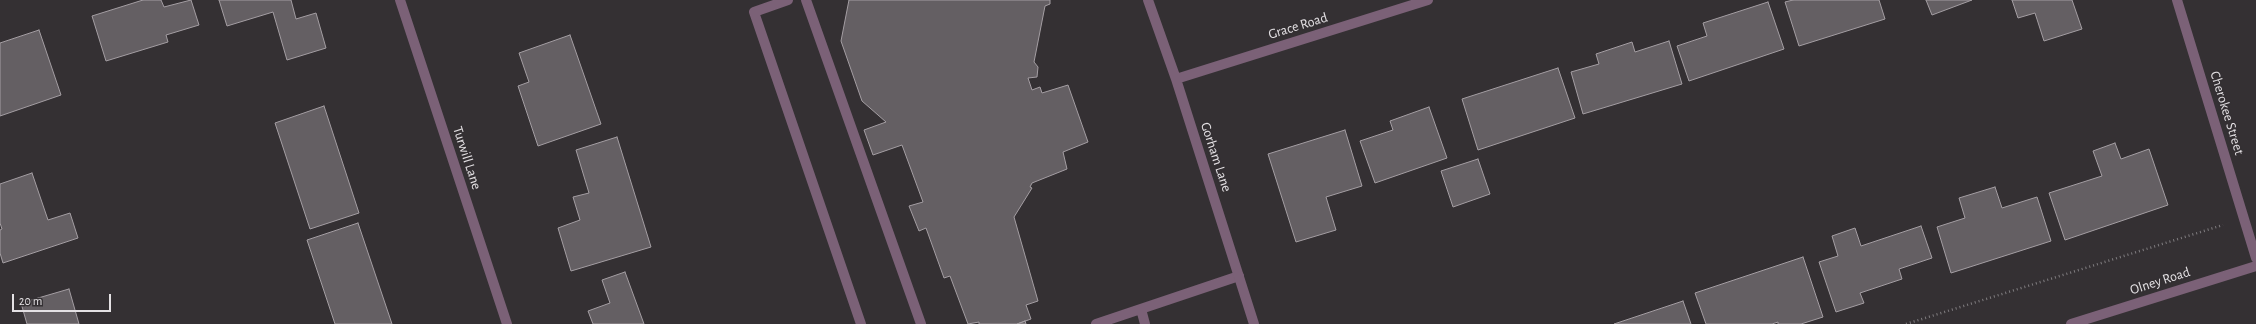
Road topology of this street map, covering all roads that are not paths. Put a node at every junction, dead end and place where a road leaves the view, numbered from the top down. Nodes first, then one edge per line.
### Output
1 (400, 0) edge
2 (788, 0) edge
3 (806, 0) edge
4 (1148, 0) edge
5 (1428, 0) edge
6 (2178, 0) edge
7 (1176, 79) junction
8 (2256, 258) edge
9 (2256, 266) edge
10 (1239, 276) junction
11 (1140, 309) junction
12 (507, 324) edge
13 (861, 324) edge
14 (921, 324) edge
15 (1096, 324) edge
16 (1145, 324) edge
17 (1254, 324) edge
18 (2072, 324) edge

1 - 12 street, Turwill Lane
2 - 13 street
3 - 14 street
4 - 7 street, Gorham Lane
5 - 7 street, Grace Road
6 - 8 street, Cherokee Street
7 - 10 street, Gorham Lane
9 - 18 street, Olney Road
10 - 11 street
10 - 17 street, Gorham Lane
11 - 15 street
11 - 16 street

